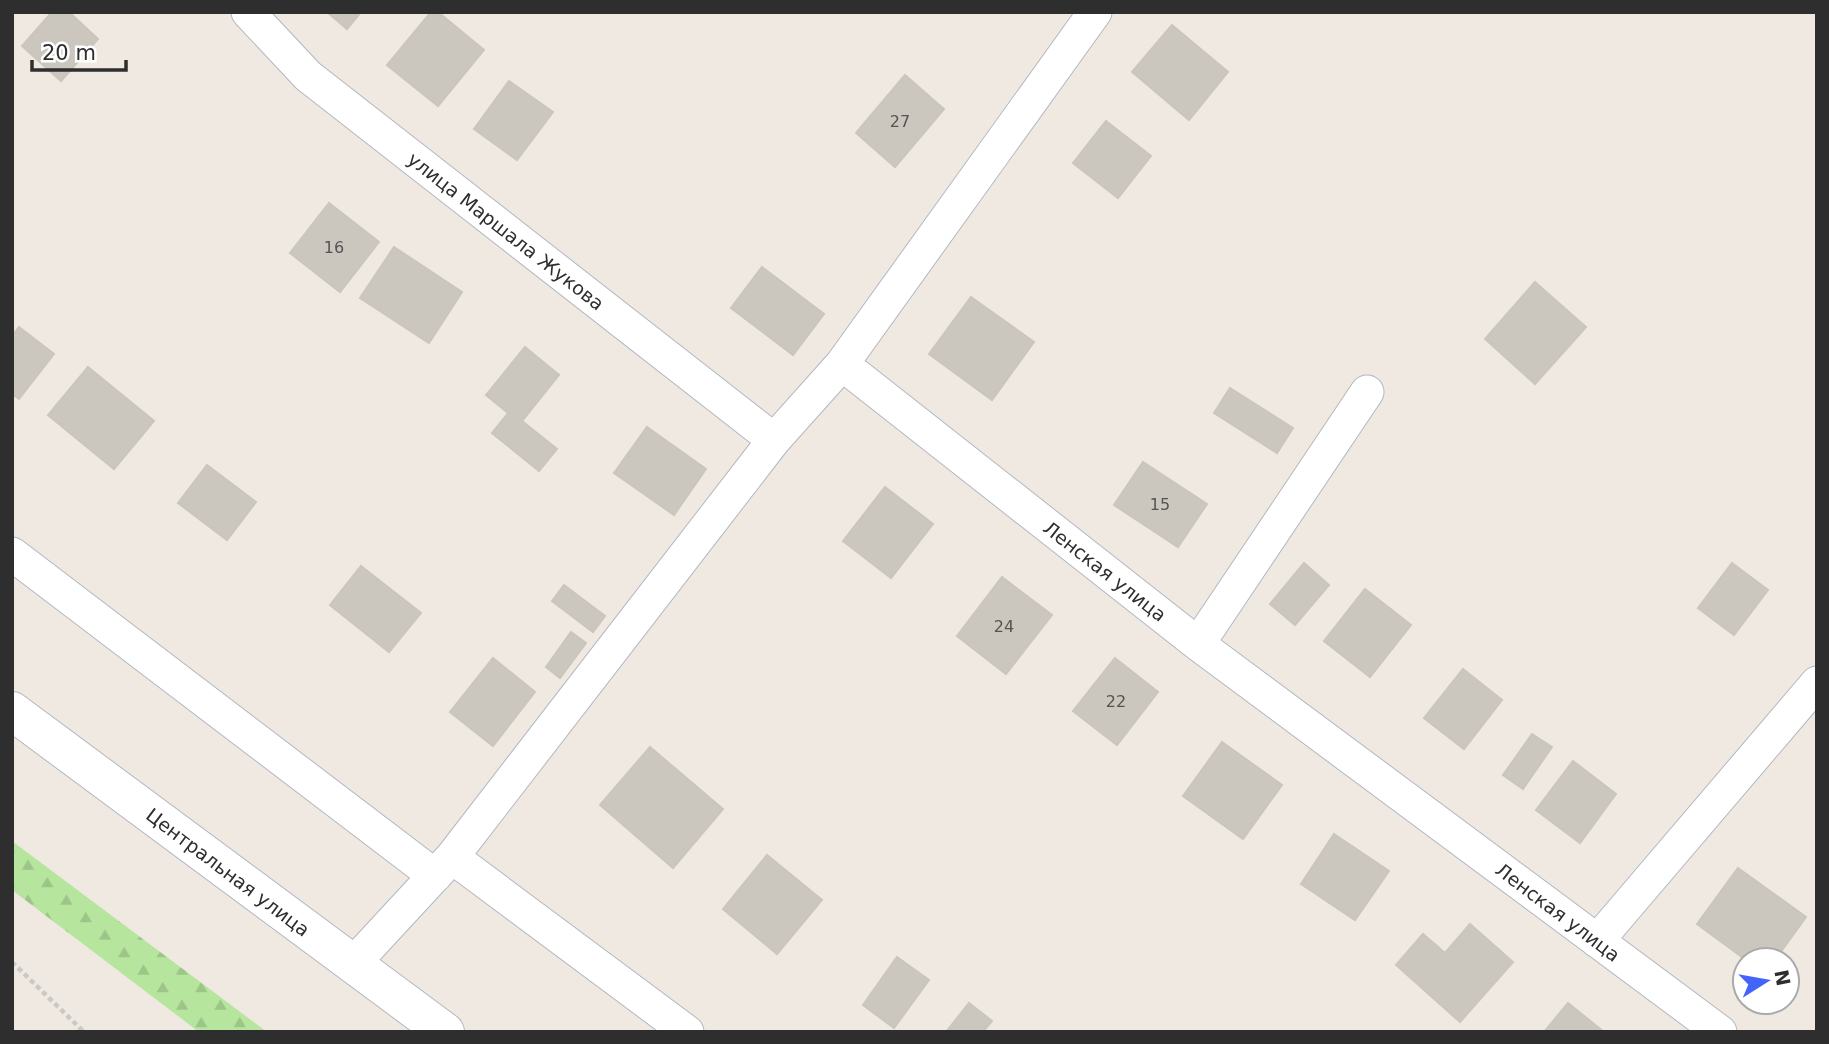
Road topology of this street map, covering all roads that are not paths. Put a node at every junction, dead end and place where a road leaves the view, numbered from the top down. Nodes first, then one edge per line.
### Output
1 (248, 12) edge
2 (1095, 12) edge
3 (842, 364) junction
4 (1367, 392) dead end
5 (774, 440) junction
6 (12, 554) edge
7 (1198, 644) junction
8 (1817, 683) edge
9 (12, 711) edge
10 (443, 867) junction
11 (1597, 941) junction
12 (353, 964) junction
13 (445, 1032) edge
14 (687, 1032) edge
15 (1720, 1032) edge

1 - 5 street, улица Маршала Жукова
2 - 3 street
3 - 5 street
3 - 7 street, Ленская улица
4 - 7 street
5 - 10 street
6 - 10 street
7 - 11 street, Ленская улица
8 - 11 street
9 - 12 main road, Центральная улица
10 - 12 street
10 - 14 street
11 - 15 street, Ленская улица
12 - 13 main road, Центральная улица

